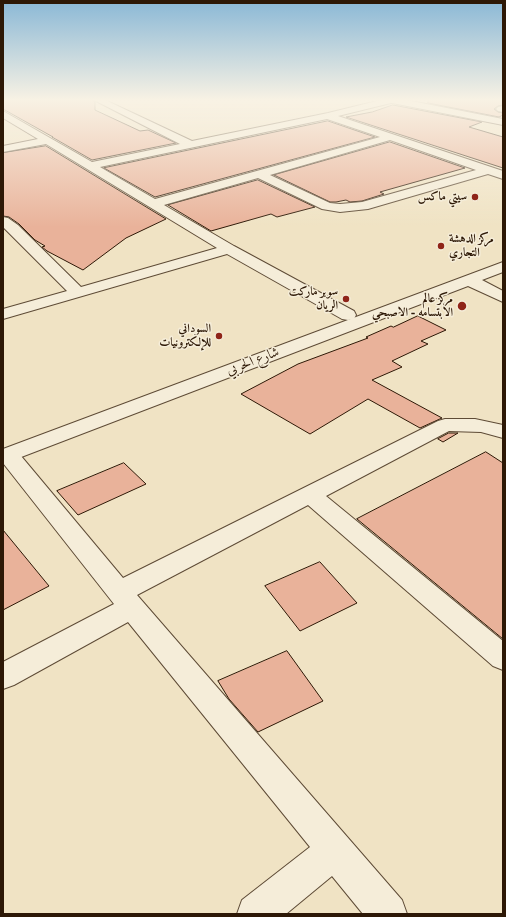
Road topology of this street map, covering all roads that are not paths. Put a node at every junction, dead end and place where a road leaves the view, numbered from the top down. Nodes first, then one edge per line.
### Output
1 (43, 142) edge
2 (48, 142) edge
3 (185, 142) edge
4 (200, 142) edge
5 (374, 142) edge
6 (405, 142) edge
7 (189, 144) junction
8 (3, 149) edge
9 (90, 166) junction
10 (488, 170) junction
11 (258, 174) junction
12 (503, 175) edge
13 (152, 204) junction
14 (6, 226) edge
15 (229, 249) junction
16 (503, 258) edge
17 (498, 274) edge
18 (469, 280) junction
19 (78, 293) junction
20 (503, 297) edge
21 (3, 314) edge
22 (348, 315) junction
23 (503, 432) edge
24 (5, 451) edge
25 (309, 494) junction
26 (126, 600) junction
27 (503, 658) edge
28 (3, 676) edge
29 (335, 850) junction
30 (256, 914) edge
31 (388, 914) edge

1 - 8 street
2 - 9 street
3 - 7 street
4 - 7 street
5 - 11 street
6 - 10 street
7 - 9 street
9 - 13 street
10 - 11 street
10 - 12 street
11 - 13 street
13 - 15 street
14 - 19 street
15 - 19 street
15 - 22 street
16 - 22 street, شارع الحربي
17 - 18 street, شارع الحربي
18 - 20 street
18 - 24 street, شارع الحربي
19 - 21 street
22 - 24 street, شارع الحربي
23 - 25 street
24 - 26 street
25 - 26 street
25 - 27 street
26 - 28 street
26 - 29 street
29 - 30 street
29 - 31 street

